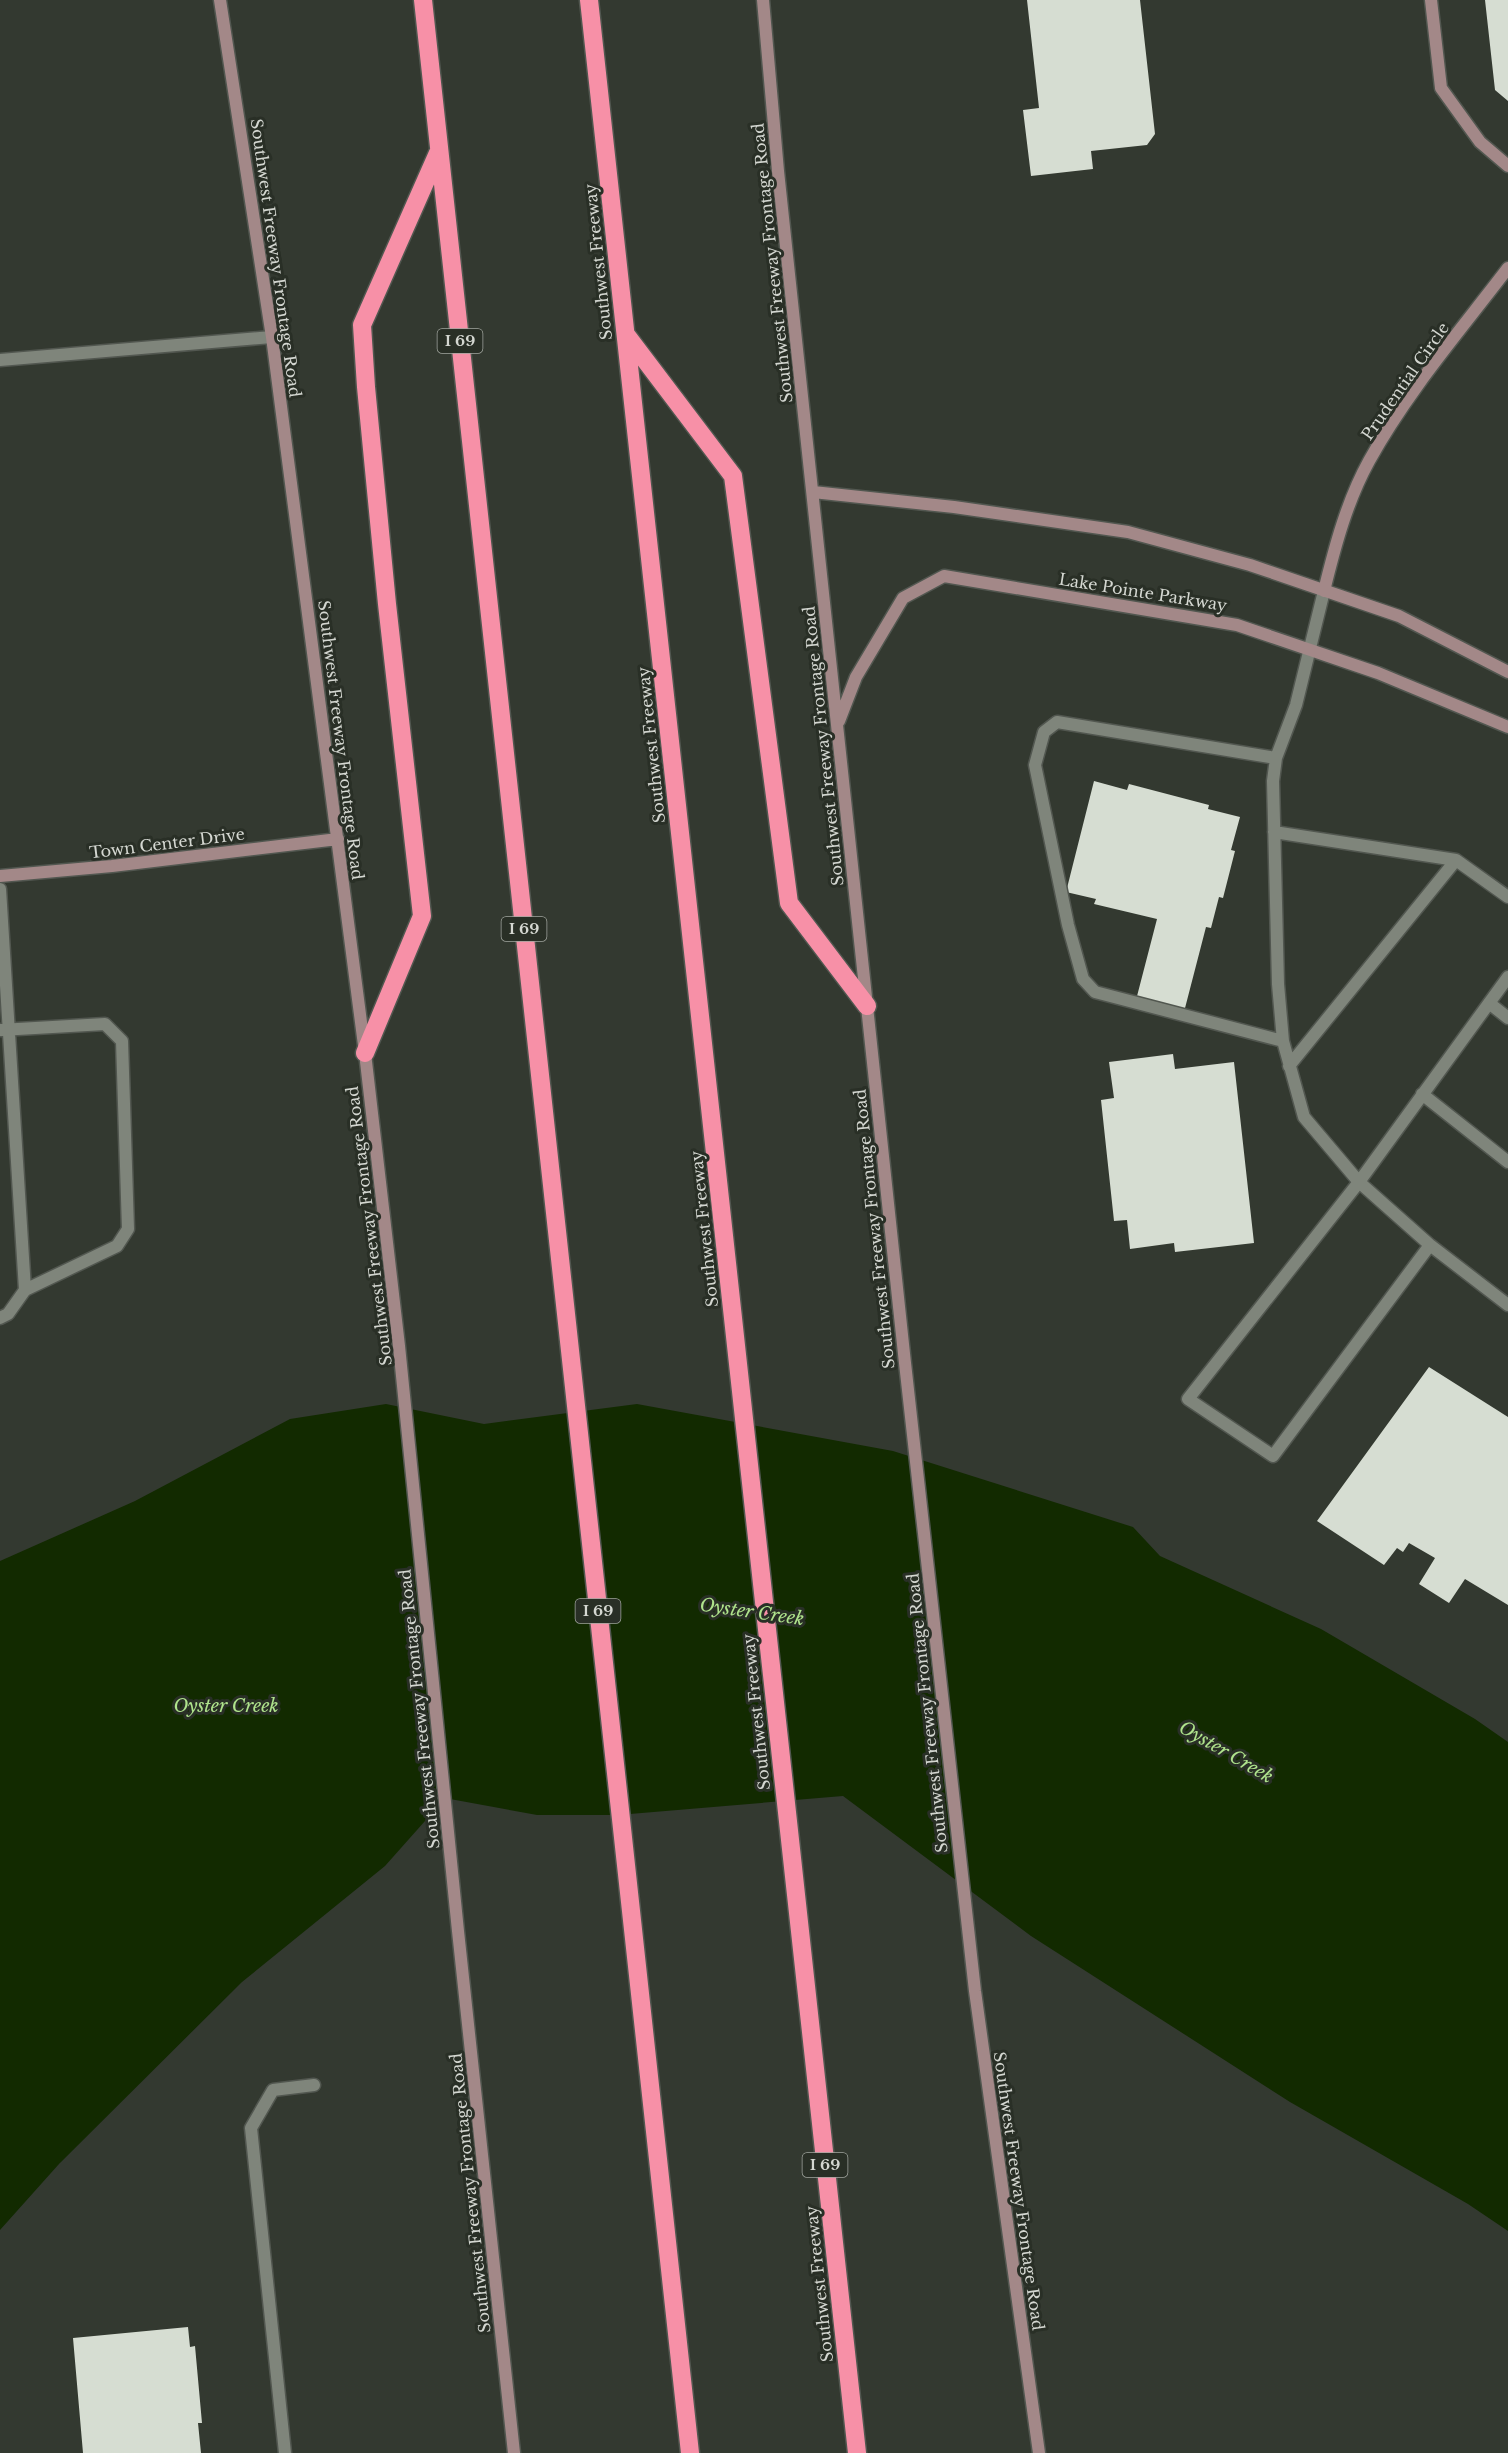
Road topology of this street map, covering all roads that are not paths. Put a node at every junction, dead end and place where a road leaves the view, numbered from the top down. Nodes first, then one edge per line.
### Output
1 (219, 0) edge
2 (423, 0) edge
3 (589, 0) edge
4 (763, 0) edge
5 (1431, 0) edge
6 (439, 151) junction
7 (1508, 166) edge
8 (1508, 268) edge
9 (626, 335) junction
10 (272, 337) junction
11 (0, 360) edge
12 (813, 492) junction
13 (1324, 591) junction
14 (1310, 650) junction
15 (1508, 672) edge
16 (837, 724) junction
17 (1508, 727) edge
18 (1276, 758) junction
19 (1274, 832) junction
20 (338, 839) junction
21 (1456, 860) junction
22 (0, 876) edge
23 (0, 889) edge
24 (1508, 897) edge
25 (1508, 977) edge
26 (1489, 1003) junction
27 (867, 1006) junction
28 (1508, 1018) edge
29 (4, 1029) edge
30 (1283, 1041) junction
31 (365, 1053) junction
32 (1289, 1066) junction
33 (1422, 1094) junction
34 (1508, 1162) edge
35 (1359, 1182) junction
36 (1430, 1245) junction
37 (25, 1290) junction
38 (1508, 1305) edge
39 (0, 1318) edge
40 (314, 2085) dead end
41 (285, 2453) edge
42 (514, 2453) edge
43 (690, 2453) edge
44 (856, 2453) edge
45 (1039, 2453) edge

1 - 10 main road, Southwest Freeway Frontage Road
2 - 6 highway, I 69
3 - 9 highway, Southwest Freeway / I 69
4 - 12 main road, Southwest Freeway Frontage Road
5 - 7 main road
6 - 31 highway
6 - 43 highway, I 69
8 - 13 main road, Prudential Circle
9 - 27 highway
9 - 44 highway, Southwest Freeway / I 69
10 - 11 lane
10 - 20 main road, Southwest Freeway Frontage Road
12 - 13 main road
12 - 16 main road, Southwest Freeway Frontage Road
13 - 14 lane
13 - 15 main road
14 - 16 main road, Lake Pointe Parkway
14 - 17 main road, Lake Pointe Parkway
14 - 18 lane
16 - 27 main road, Southwest Freeway Frontage Road
18 - 19 lane
18 - 30 lane
19 - 21 lane
19 - 30 lane
20 - 22 main road, Town Center Drive
20 - 31 main road, Southwest Freeway Frontage Road
21 - 24 lane
21 - 32 lane
23 - 29 lane
25 - 26 lane
26 - 28 lane
26 - 33 lane
27 - 45 main road, Southwest Freeway Frontage Road
29 - 37 lane
29 - 37 lane
30 - 32 lane
31 - 42 main road, Southwest Freeway Frontage Road
32 - 35 lane
33 - 34 lane
33 - 35 lane
35 - 36 lane
35 - 36 lane
36 - 38 lane
37 - 39 lane
40 - 41 lane

